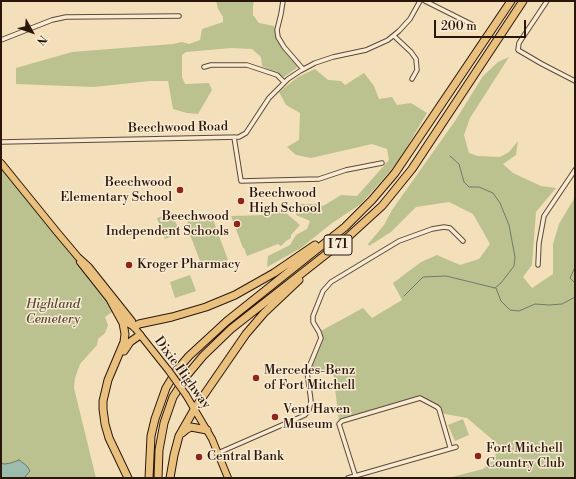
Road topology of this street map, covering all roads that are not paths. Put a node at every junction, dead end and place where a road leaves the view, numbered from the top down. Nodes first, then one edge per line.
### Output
1 (283, 1) edge
2 (420, 1) edge
3 (425, 1) edge
4 (511, 1) edge
5 (523, 1) edge
6 (546, 1) edge
7 (179, 16) dead end
8 (473, 25) dead end
9 (394, 36) junction
10 (1, 40) edge
11 (204, 67) dead end
12 (303, 69) junction
13 (412, 80) dead end
14 (575, 81) edge
15 (284, 82) junction
16 (234, 137) junction
17 (1, 142) edge
18 (1, 162) edge
19 (382, 163) dead end
20 (575, 170) edge
21 (361, 212) junction
22 (463, 241) dead end
23 (78, 257) junction
24 (322, 258) junction
25 (538, 265) dead end
26 (110, 301) junction
27 (134, 327) junction
28 (140, 335) junction
29 (116, 364) junction
30 (194, 408) junction
31 (207, 430) junction
32 (179, 436) junction
33 (450, 447) junction
34 (456, 447) dead end
35 (218, 453) junction
36 (355, 477) edge
37 (128, 478) edge
38 (149, 478) edge
39 (158, 478) edge
40 (170, 478) edge
41 (228, 478) edge
42 (348, 478) edge

1 - 12 street
2 - 9 street, Beechwood Road
3 - 8 street
4 - 21 highway, I 71
5 - 24 highway, I 71
6 - 14 street
7 - 10 street
9 - 12 street, Beechwood Road
9 - 13 street
11 - 15 street
12 - 15 street, Beechwood Road
15 - 16 street, Beechwood Road
16 - 17 street, Beechwood Road
16 - 19 street
18 - 23 main road, Dixie Highway
20 - 25 street
21 - 27 highway
21 - 38 highway, I 71
22 - 35 street
23 - 26 main road, Dixie Highway
23 - 27 main road, Dixie Highway
24 - 30 highway
24 - 39 highway, I 71
26 - 27 main road, Dixie Highway
26 - 29 highway
27 - 28 main road, Dixie Highway
28 - 29 highway
28 - 30 main road, Dixie Highway, bridge
29 - 37 highway
30 - 31 main road, Dixie Highway
30 - 32 highway
31 - 32 highway
31 - 35 main road, Dixie Highway
32 - 40 highway
33 - 34 street
33 - 36 street
33 - 36 street
35 - 41 main road, Dixie Highway
36 - 42 street

